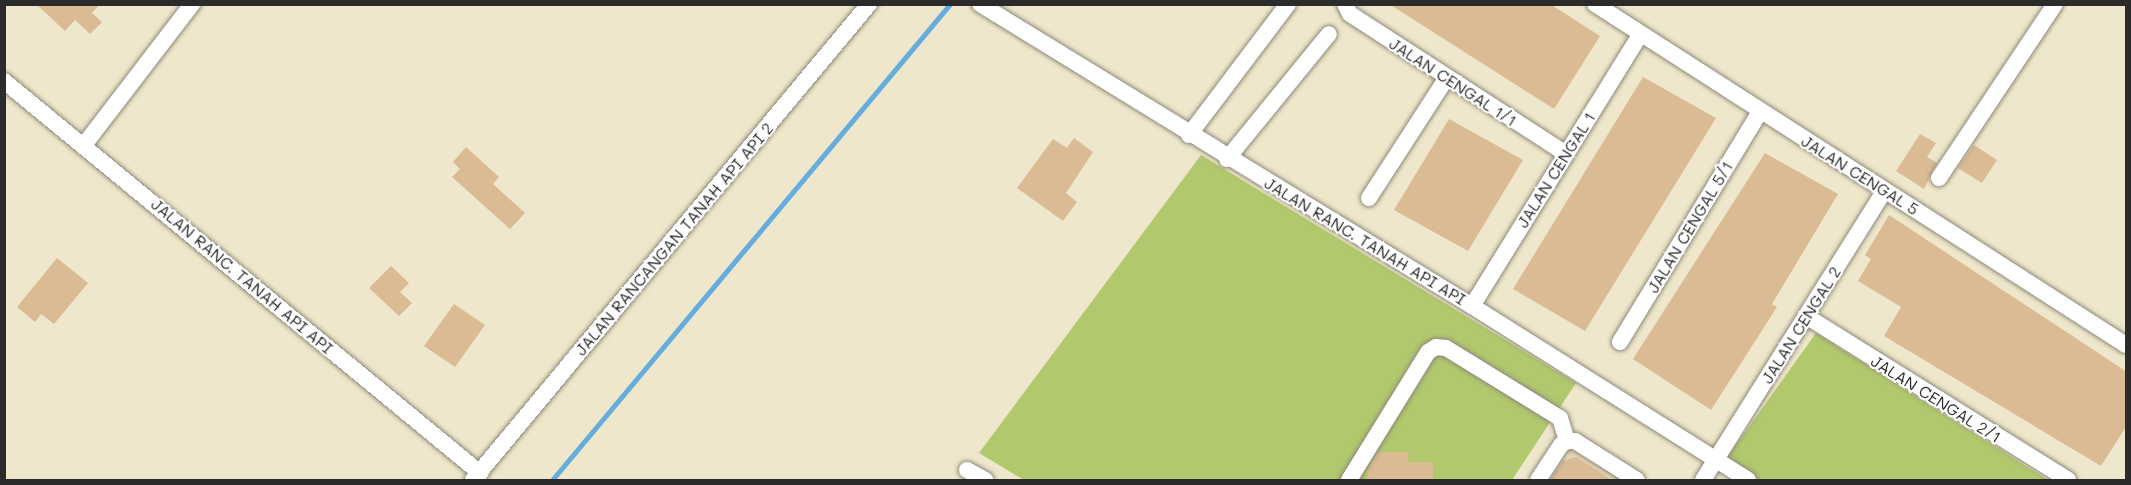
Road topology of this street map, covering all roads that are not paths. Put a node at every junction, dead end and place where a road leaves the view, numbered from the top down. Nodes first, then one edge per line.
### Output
1 (192, 4) edge
2 (869, 4) edge
3 (1288, 4) edge
4 (1344, 4) edge
5 (1595, 4) edge
6 (2055, 4) edge
7 (987, 9) edge
8 (1329, 34) dead end
9 (1640, 35) junction
10 (1446, 79) junction
11 (4, 81) edge
12 (1760, 112) junction
13 (1189, 135) junction
14 (84, 145) junction
15 (1566, 154) junction
16 (1227, 159) junction
17 (1939, 178) dead end
18 (1885, 190) junction
19 (1369, 198) dead end
20 (1472, 306) junction
21 (1806, 316) junction
22 (1620, 342) dead end
23 (2127, 345) edge
24 (1567, 441) junction
25 (1716, 460) junction
26 (967, 470) dead end
27 (476, 476) edge
28 (985, 480) edge
29 (1349, 480) edge
30 (1538, 480) edge
31 (1637, 480) edge
32 (1703, 480) edge
33 (1748, 480) edge
34 (2068, 480) edge

1 - 14 street
2 - 27 street, JALAN RANCANGAN TANAH API API 2
3 - 13 street
4 - 10 street, JALAN CENGAL 1/1
5 - 9 street, JALAN CENGAL 5
6 - 17 street
7 - 13 street, JALAN RANC. TANAH API API
8 - 16 street
9 - 12 street, JALAN CENGAL 5
9 - 15 street, JALAN CENGAL 1
10 - 15 street, JALAN CENGAL 1/1
10 - 19 street
11 - 14 street, JALAN RANC. TANAH API API
12 - 18 street, JALAN CENGAL 5
12 - 22 street, JALAN CENGAL 5/1
13 - 16 street, JALAN RANC. TANAH API API
14 - 27 street, JALAN RANC. TANAH API API
15 - 20 street, JALAN CENGAL 1
16 - 20 street, JALAN RANC. TANAH API API
18 - 21 street, JALAN CENGAL 2
18 - 23 street, JALAN CENGAL 5
20 - 25 street, JALAN RANC. TANAH API API
21 - 25 street, JALAN CENGAL 2
21 - 34 street, JALAN CENGAL 2/1
24 - 29 street
24 - 30 street
24 - 31 street
25 - 32 street, JALAN CENGAL 2
25 - 33 street, JALAN RANC. TANAH API API
26 - 28 street

